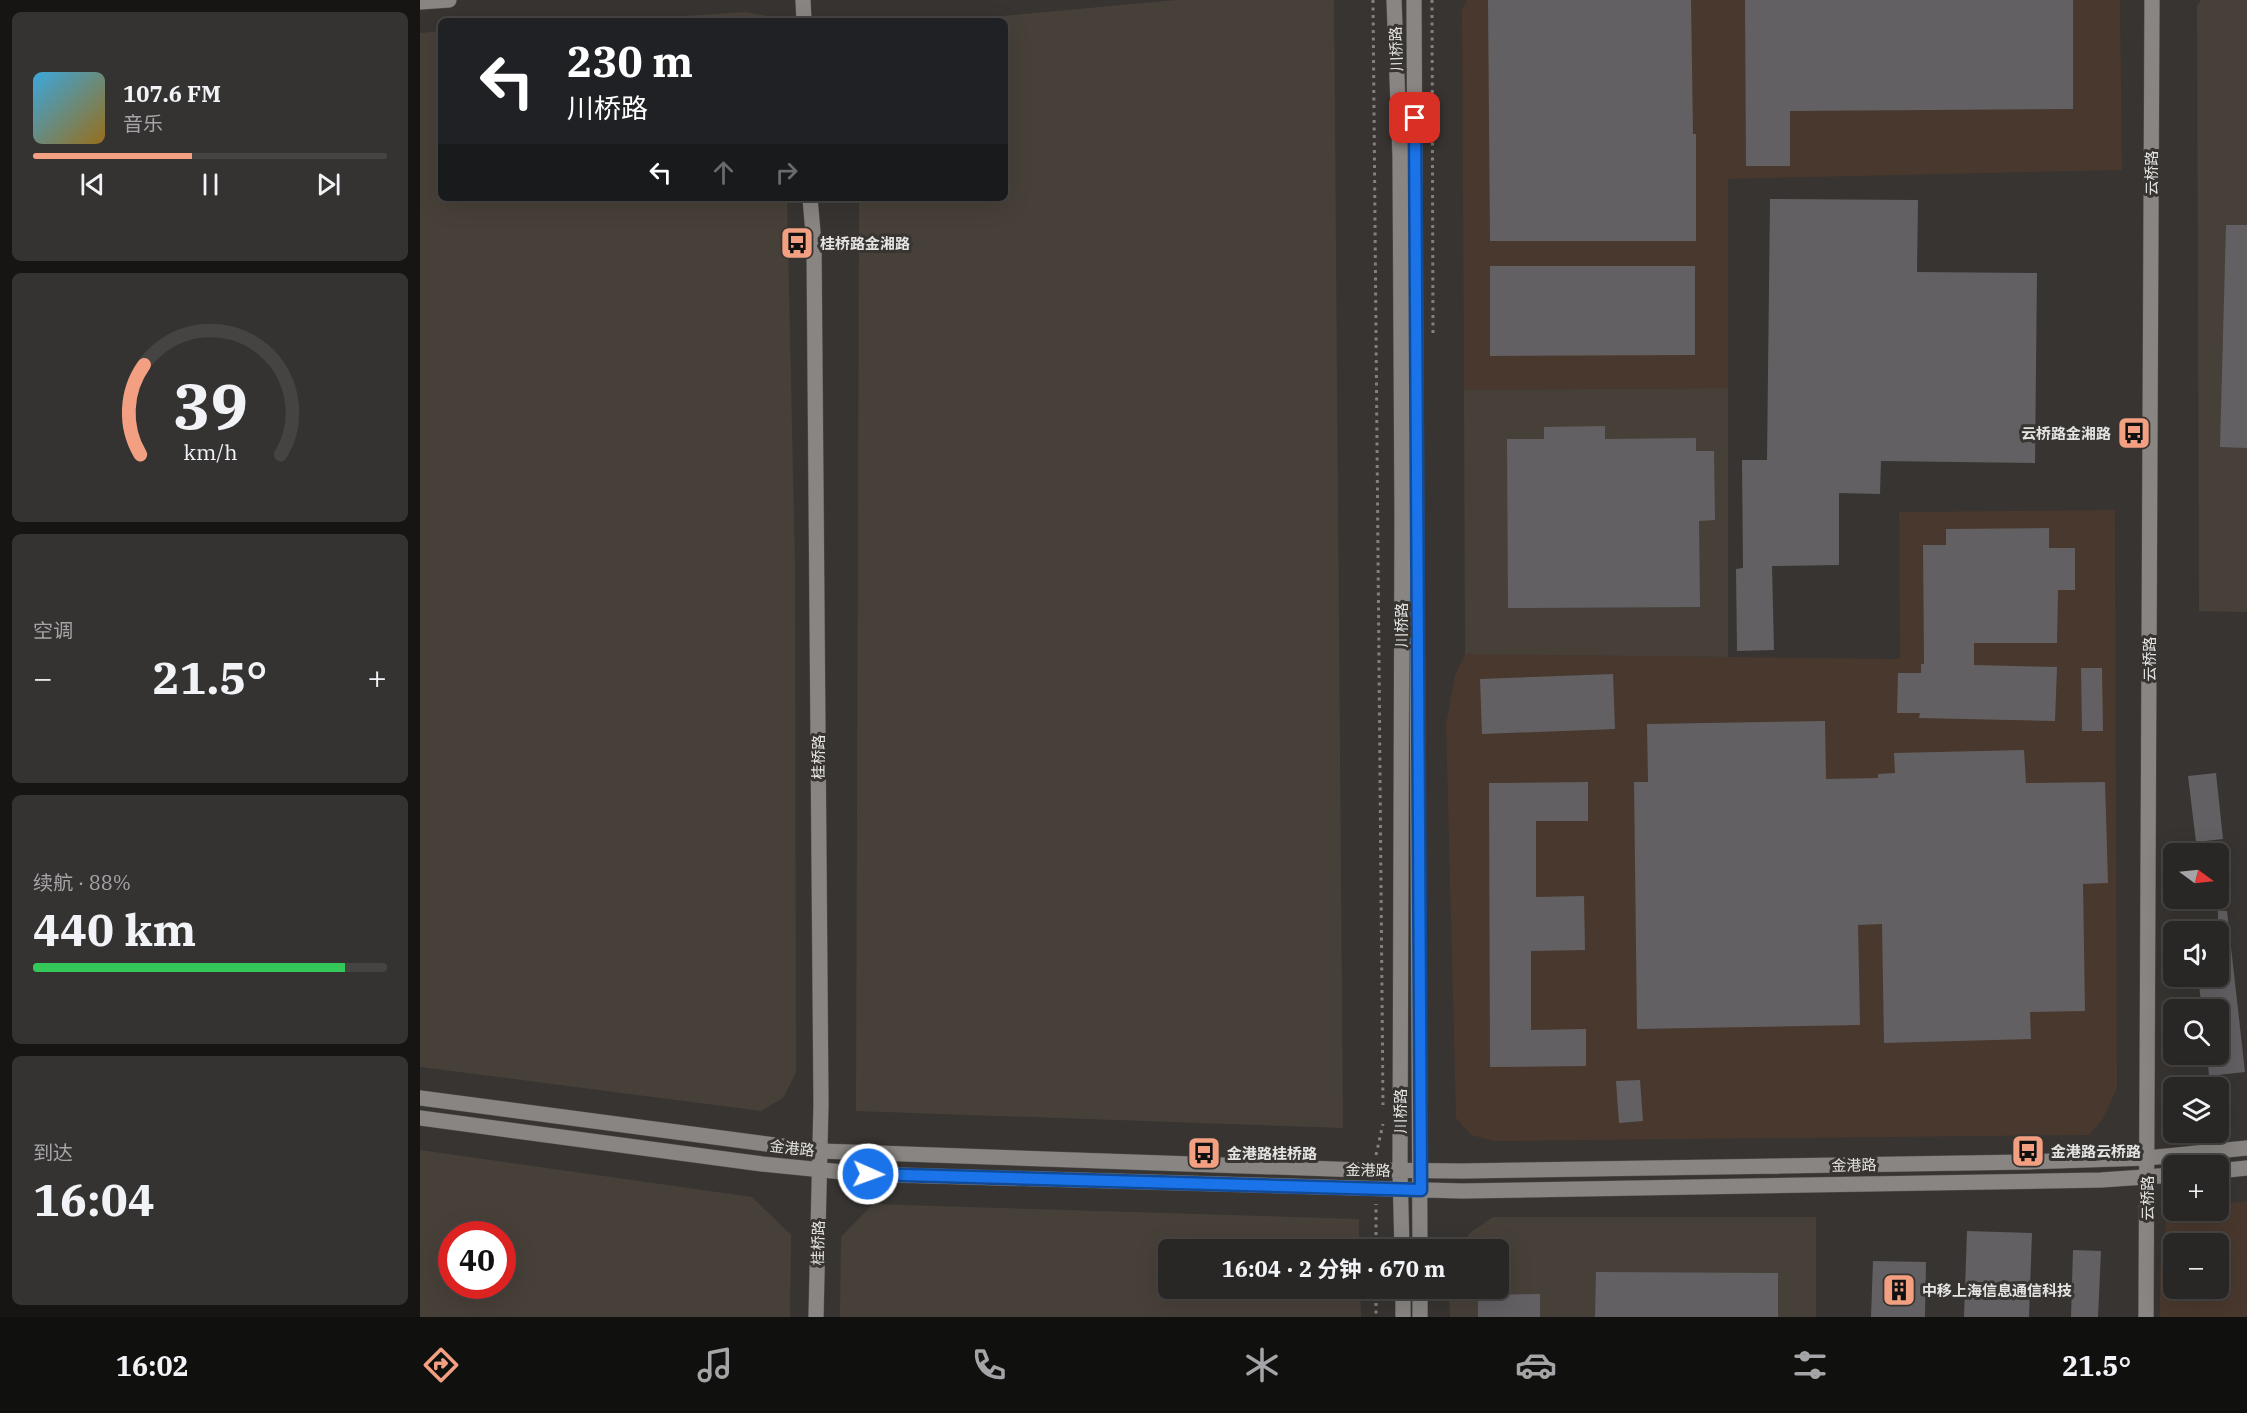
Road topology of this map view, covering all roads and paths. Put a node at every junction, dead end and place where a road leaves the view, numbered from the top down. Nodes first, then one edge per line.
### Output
1 (449, 0) edge
2 (803, 0) edge
3 (1373, 0) edge
4 (1394, 0) edge
5 (1414, 0) edge
6 (2152, 0) edge
7 (420, 2) edge
8 (804, 18) edge
9 (810, 201) edge
10 (420, 1098) edge
11 (1383, 1109) dead end
12 (420, 1118) edge
13 (1383, 1121) dead end
14 (2247, 1148) edge
15 (820, 1151) junction
16 (1369, 1154) dead end
17 (1376, 1154) junction
18 (2147, 1158) junction
19 (1400, 1163) junction
20 (2247, 1168) edge
21 (1376, 1170) junction
22 (1421, 1170) junction
23 (2229, 1170) edge
24 (819, 1171) junction
25 (2163, 1176) edge
26 (2146, 1177) junction
27 (1376, 1190) junction
28 (1401, 1190) junction
29 (1421, 1190) junction
30 (1376, 1239) edge
31 (1402, 1239) edge
32 (1420, 1239) edge
33 (1376, 1299) edge
34 (1403, 1299) edge
35 (1420, 1299) edge
36 (816, 1317) edge
37 (1376, 1317) edge
38 (1403, 1317) edge
39 (1420, 1317) edge
40 (2146, 1317) edge

1 - 7 street
2 - 8 street
3 - 11 path
4 - 19 street, 川桥路
5 - 22 street, 川桥路
6 - 18 street, 云桥路
9 - 15 street, 桂桥路
10 - 15 street, 金港路
12 - 24 street, 金港路
13 - 17 path
14 - 18 street, 金港路
15 - 21 street, 金港路
15 - 24 street, 桂桥路
16 - 17 path
17 - 19 path
17 - 21 path
18 - 22 street, 金港路
18 - 26 street, 云桥路
19 - 21 street, 金港路
19 - 22 street, 金港路
19 - 28 street, 川桥路
20 - 23 street
22 - 29 street, 川桥路
24 - 27 street, 金港路
24 - 36 street, 桂桥路
25 - 26 street, 金港路
26 - 29 street, 金港路
26 - 40 street, 云桥路
27 - 28 street, 金港路
27 - 30 path
28 - 29 street, 金港路
28 - 31 street, 川桥路
29 - 32 street, 川桥路
33 - 37 path
34 - 38 street
35 - 39 street

